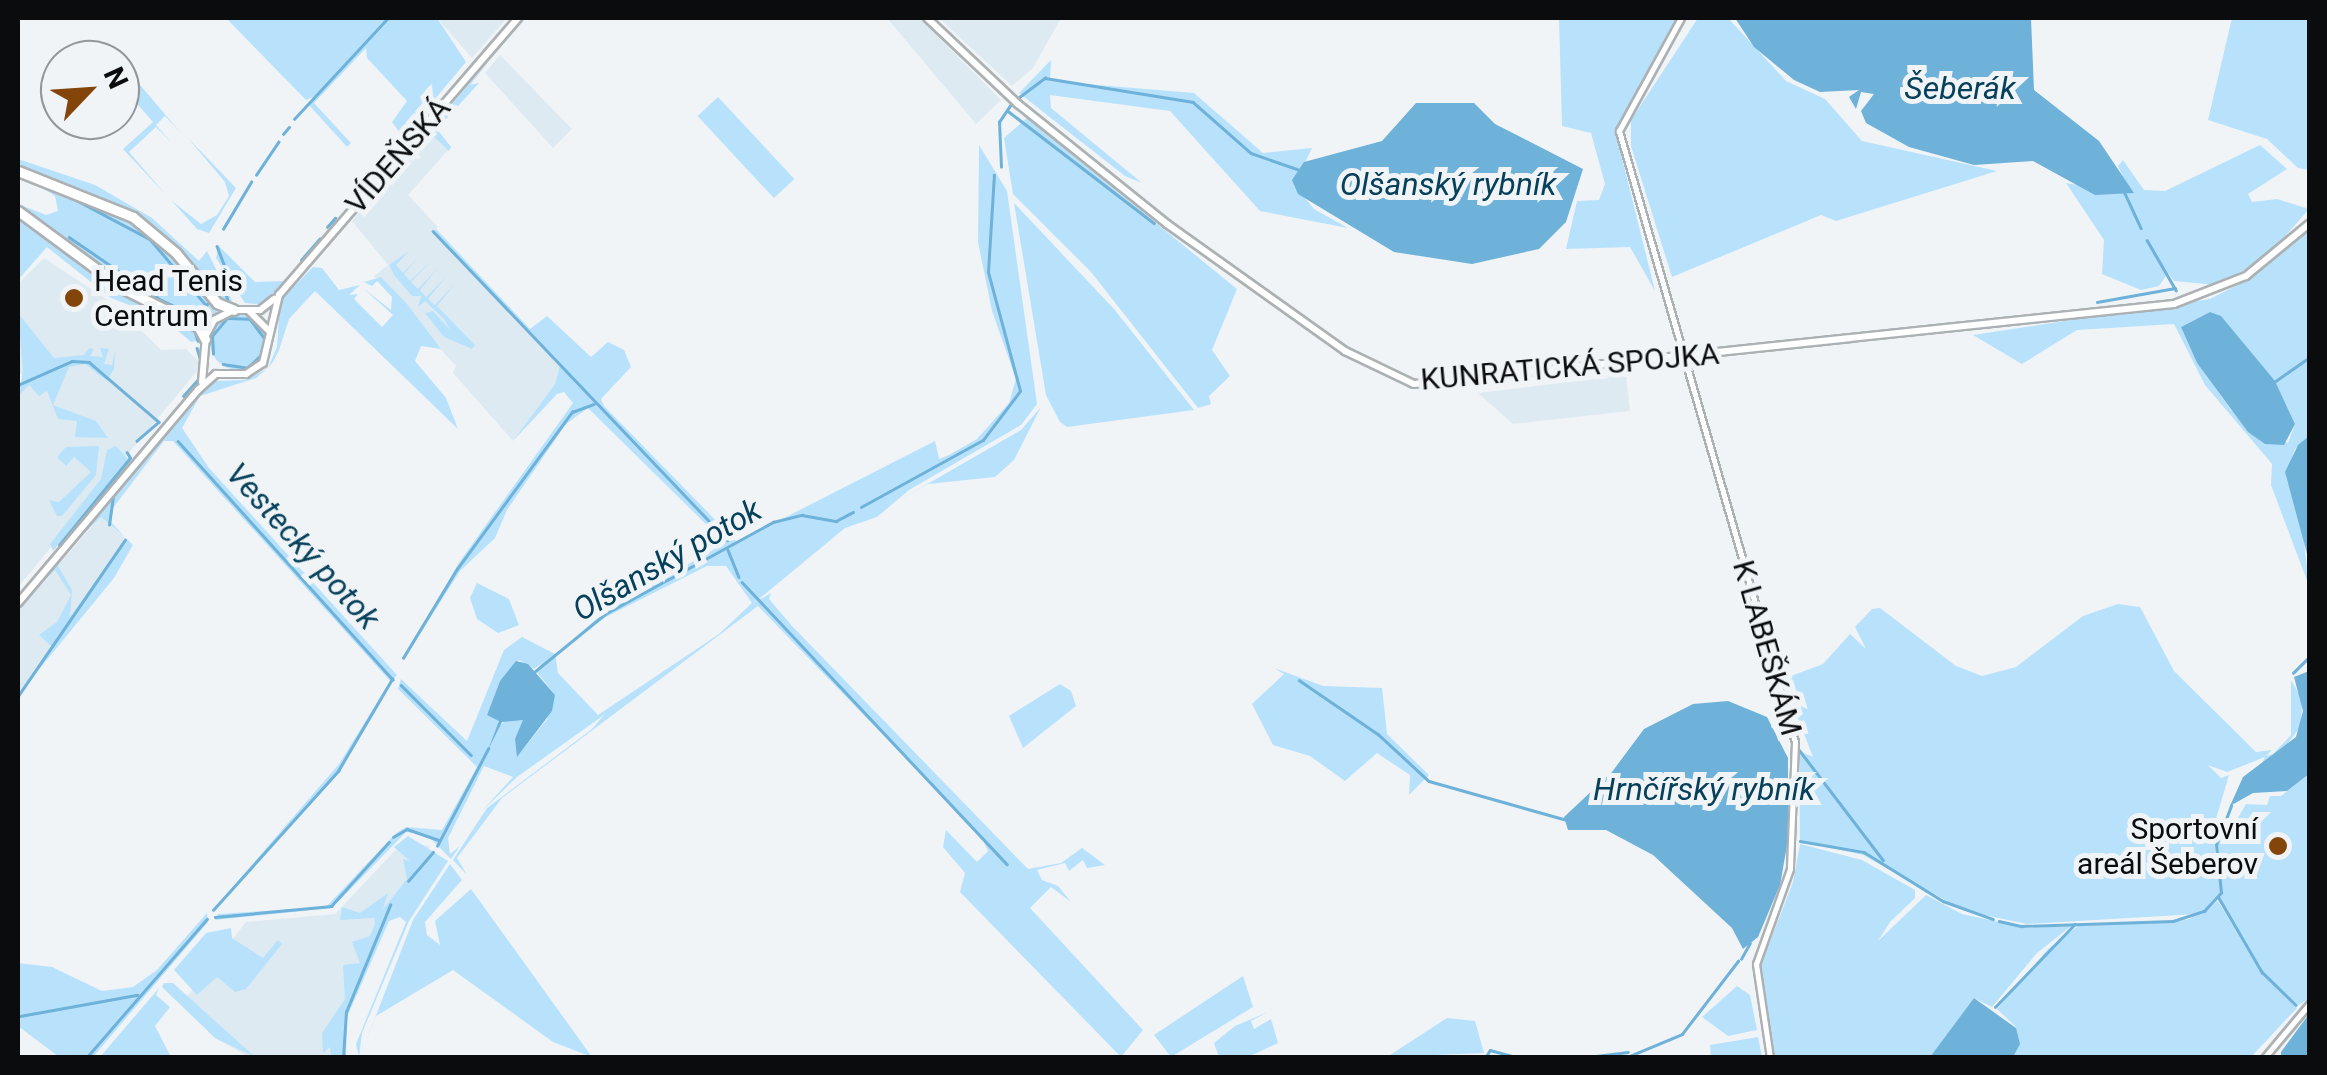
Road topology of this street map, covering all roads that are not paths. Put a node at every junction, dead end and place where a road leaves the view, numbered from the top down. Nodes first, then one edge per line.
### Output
1 (518, 18) edge
2 (927, 18) edge
3 (1681, 18) edge
4 (18, 171) edge
5 (18, 211) edge
6 (2310, 223) edge
7 (278, 295) junction
8 (234, 310) junction
9 (248, 311) junction
10 (270, 332) junction
11 (206, 339) junction
12 (1678, 340) junction
13 (207, 352) junction
14 (1703, 355) junction
15 (1683, 358) junction
16 (1660, 360) junction
17 (229, 374) junction
18 (1689, 377) junction
19 (198, 390) junction
20 (18, 603) edge
21 (2310, 1003) edge
22 (1770, 1058) edge
23 (2264, 1058) edge

1 - 7 main road, VÍDEŇSKÁ
2 - 16 main road, KUNRATICKÁ SPOJKA
3 - 12 street, K LABEŠKÁM
4 - 8 highway
5 - 11 highway
6 - 14 main road, KUNRATICKÁ SPOJKA
7 - 9 main road, VÍDEŇSKÁ
7 - 10 main road, VÍDEŇSKÁ
8 - 9 main road
8 - 11 main road
9 - 10 main road
10 - 17 main road, VÍDEŇSKÁ
11 - 13 main road, VÍDEŇSKÁ
12 - 15 street, K LABEŠKÁM
12 - 16 street
13 - 17 main road
13 - 19 main road, VÍDEŇSKÁ
14 - 15 main road, KUNRATICKÁ SPOJKA
14 - 18 street
15 - 16 main road, KUNRATICKÁ SPOJKA
15 - 18 street, K LABEŠKÁM
17 - 19 main road, VÍDEŇSKÁ
18 - 22 street, K LABEŠKÁM
19 - 20 main road, VÍDEŇSKÁ
21 - 23 street

